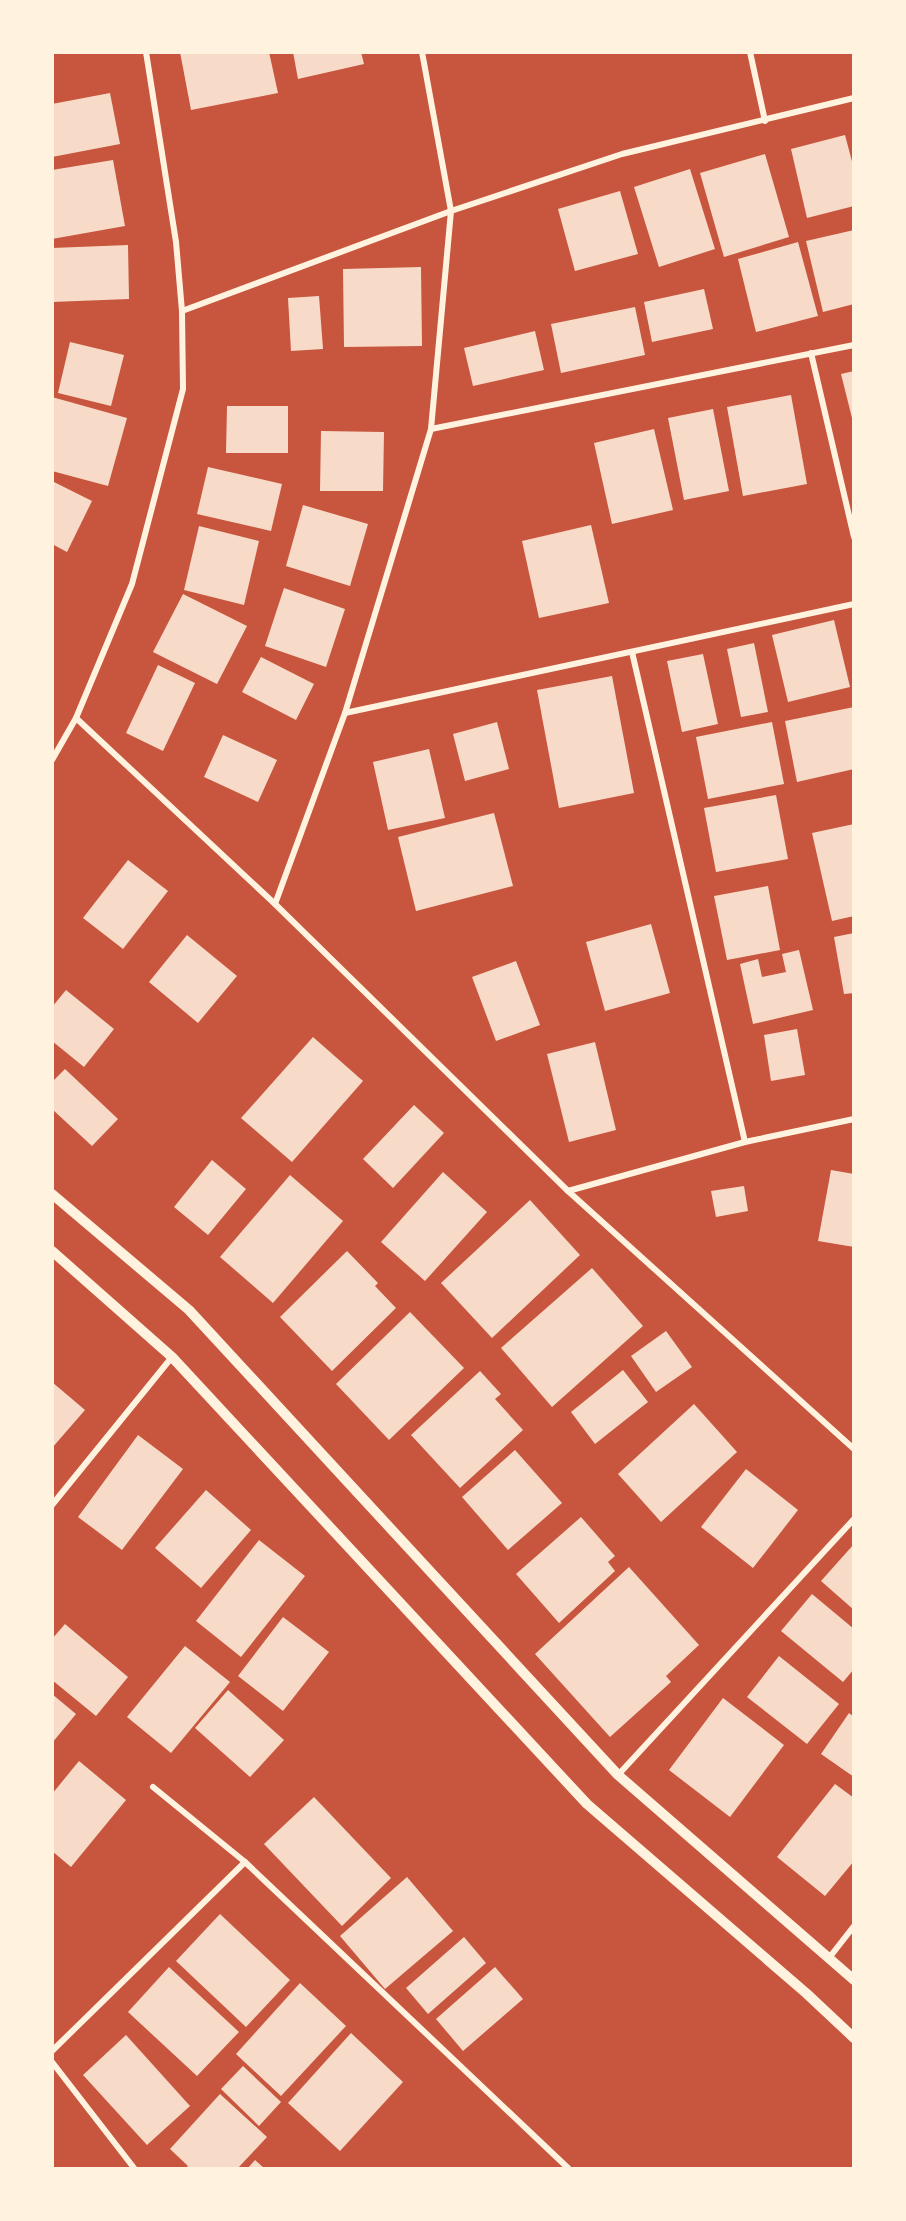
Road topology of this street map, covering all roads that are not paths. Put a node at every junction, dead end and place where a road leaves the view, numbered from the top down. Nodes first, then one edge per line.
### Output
1 (146, 52) edge
2 (423, 52) edge
3 (750, 52) edge
4 (854, 98) edge
5 (765, 122) junction
6 (451, 211) junction
7 (182, 311) junction
8 (854, 345) edge
9 (811, 353) junction
10 (431, 429) junction
11 (854, 537) edge
12 (854, 604) edge
13 (632, 652) junction
14 (345, 713) junction
15 (76, 718) junction
16 (52, 760) edge
17 (275, 904) junction
18 (854, 1119) edge
19 (745, 1142) junction
20 (568, 1191) junction
21 (52, 1194) edge
22 (52, 1251) edge
23 (172, 1357) junction
24 (854, 1449) edge
25 (54, 1501) edge
26 (854, 1519) edge
27 (618, 1775) junction
28 (153, 1787) dead end
29 (245, 1862) junction
30 (854, 1926) edge
31 (829, 1958) junction
32 (854, 1980) edge
33 (854, 2038) edge
34 (52, 2051) edge
35 (52, 2062) edge
36 (134, 2169) edge
37 (568, 2169) edge

1 - 7 street
2 - 6 street
3 - 5 street
4 - 5 street
5 - 6 street
6 - 7 street
6 - 10 street
7 - 15 street
8 - 9 street
9 - 10 street
9 - 11 street
10 - 14 street
12 - 13 street
13 - 14 street
13 - 19 street
14 - 17 street
15 - 16 street
15 - 17 street
17 - 20 street
18 - 19 street
19 - 20 street
20 - 24 street
21 - 27 street
22 - 23 street
23 - 25 street
23 - 33 street
26 - 27 street
27 - 31 street
28 - 29 street
29 - 34 street
29 - 37 street
30 - 31 street
31 - 32 street
35 - 36 street

